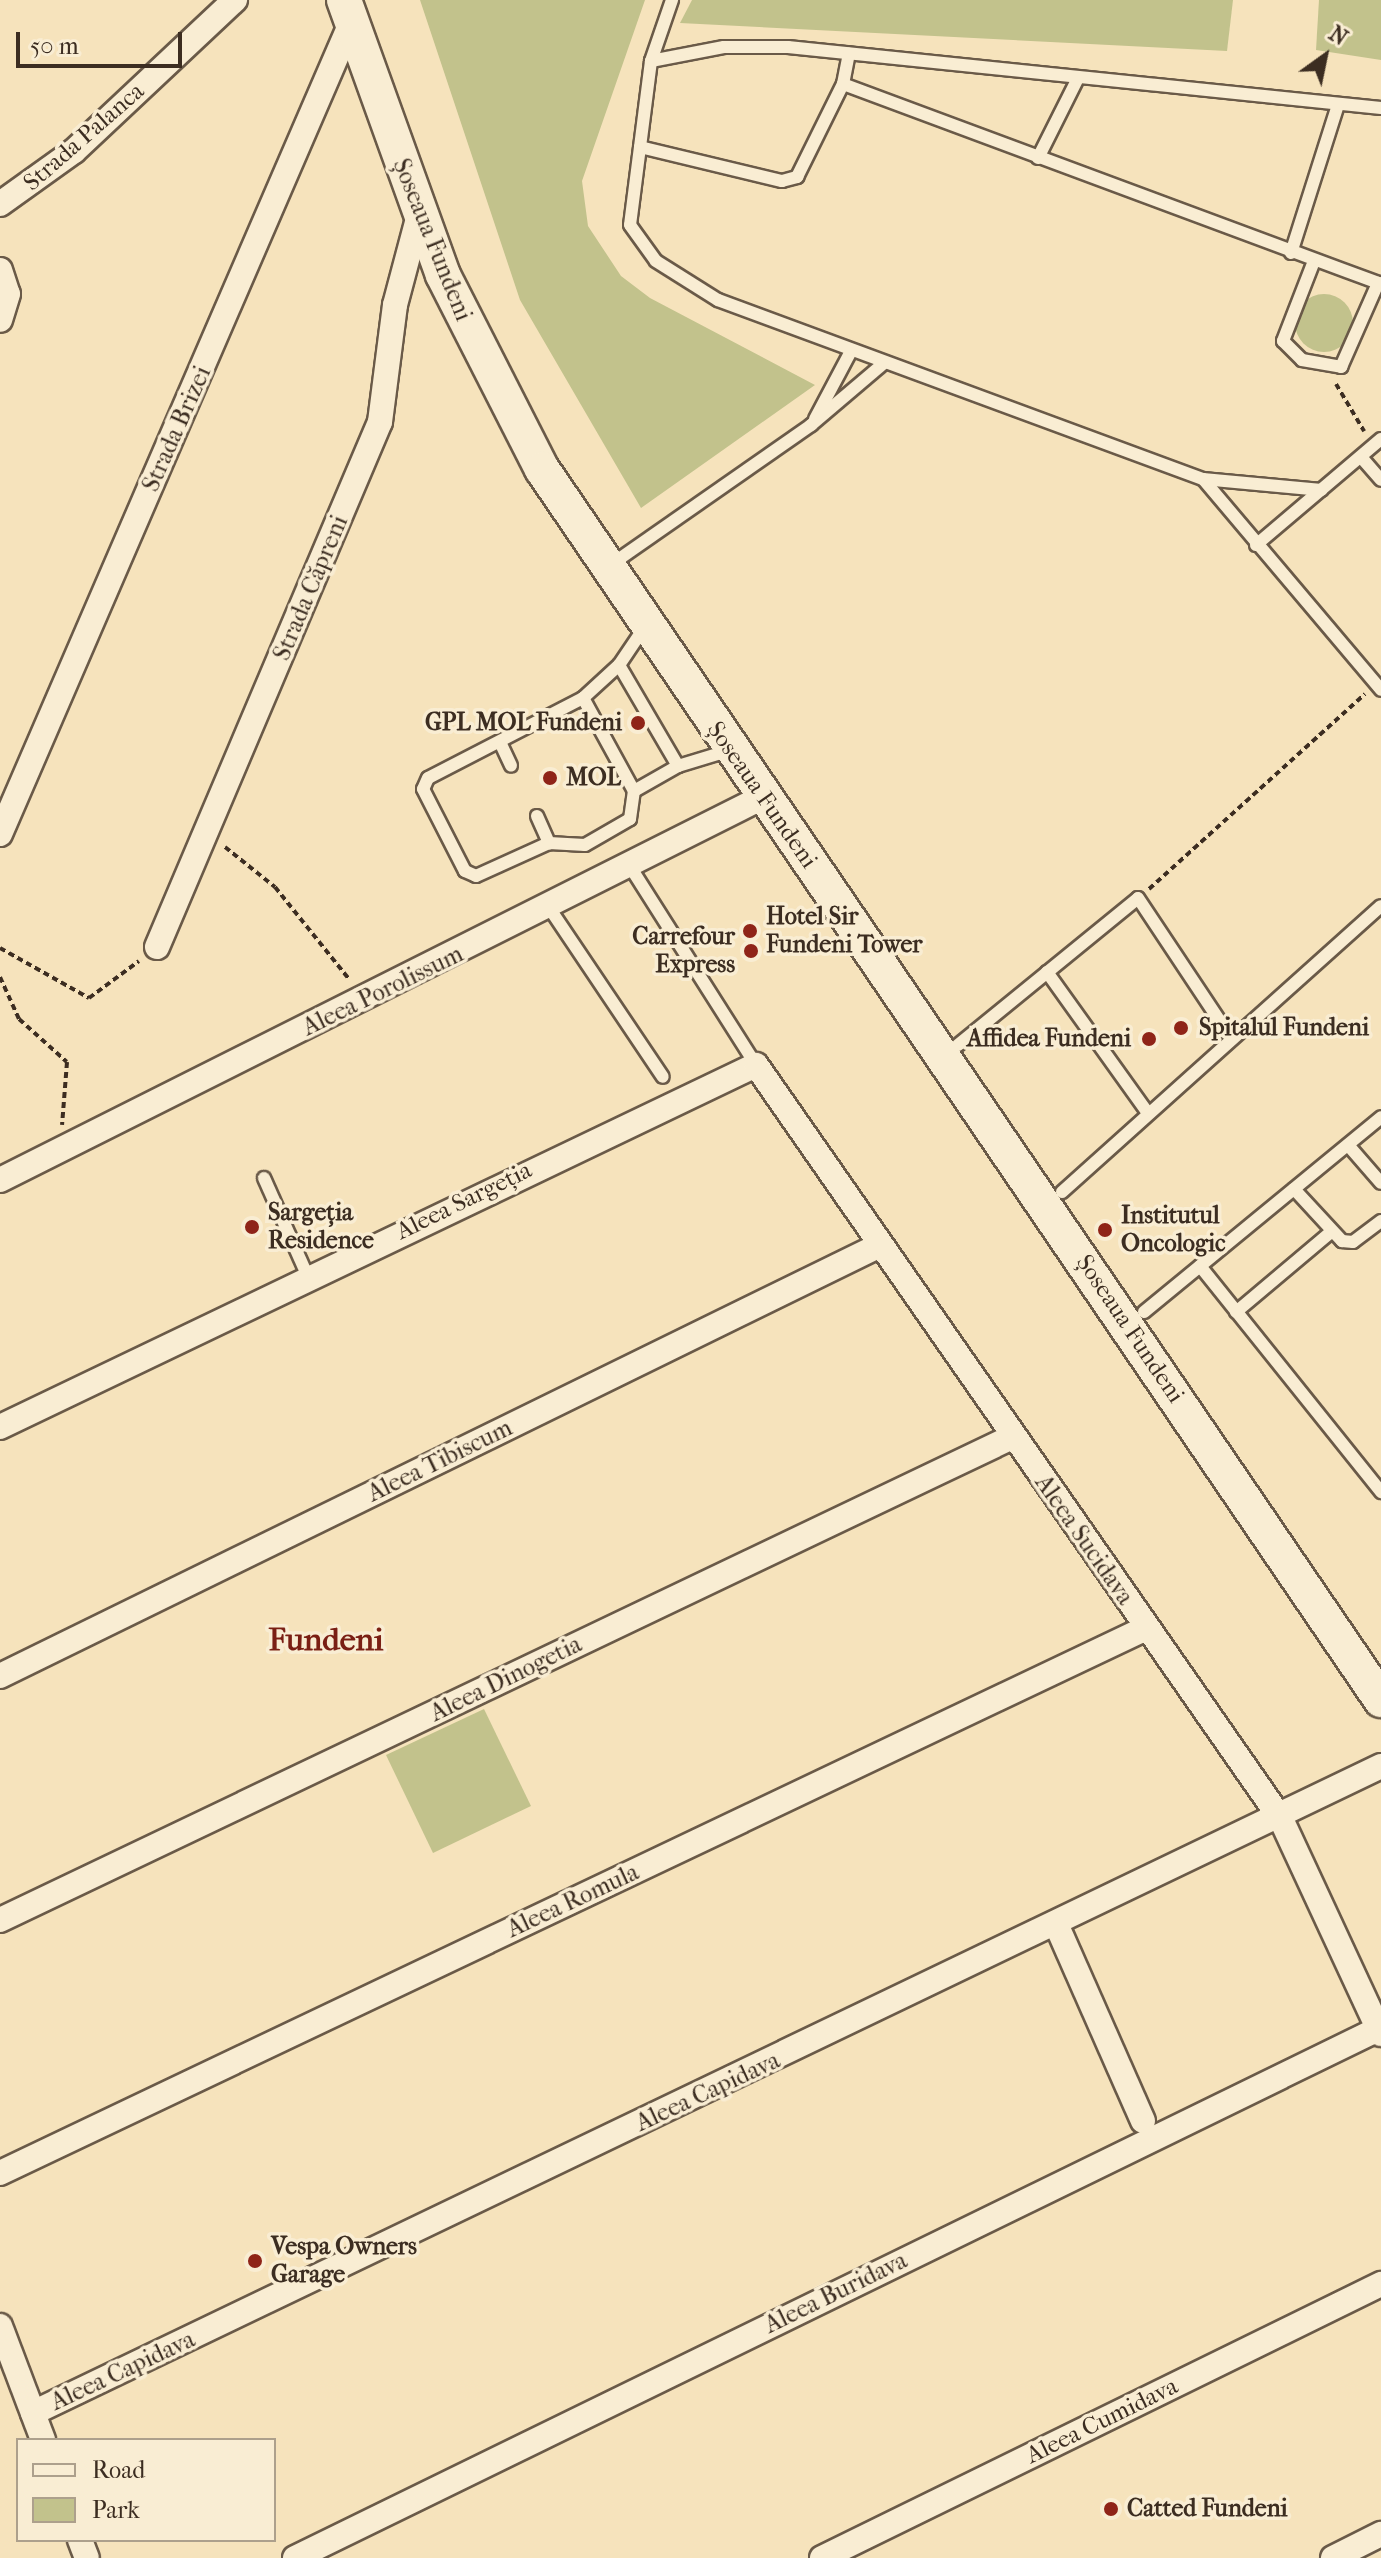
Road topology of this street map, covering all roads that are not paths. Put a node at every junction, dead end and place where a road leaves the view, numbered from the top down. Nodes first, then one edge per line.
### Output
1 (235, 0) edge
2 (672, 0) edge
3 (353, 8) edge
4 (849, 54) junction
5 (651, 61) junction
6 (1078, 78) junction
7 (843, 84) junction
8 (1338, 105) junction
9 (1381, 108) edge
10 (640, 147) junction
11 (1038, 158) junction
12 (0, 204) edge
13 (419, 215) junction
14 (1291, 253) junction
15 (1314, 261) junction
16 (1, 274) edge
17 (1380, 284) edge
18 (0, 320) edge
19 (851, 351) junction
20 (884, 363) junction
21 (811, 425) junction
22 (1378, 442) edge
23 (1361, 457) junction
24 (1203, 479) junction
25 (1381, 480) edge
26 (1321, 490) junction
27 (1256, 545) junction
28 (622, 557) junction
29 (646, 625) junction
30 (619, 665) junction
31 (1378, 687) edge
32 (583, 698) junction
33 (500, 742) junction
34 (731, 750) junction
35 (511, 766) dead end
36 (678, 766) junction
37 (634, 791) junction
38 (763, 797) junction
39 (537, 816) dead end
40 (0, 834) edge
41 (549, 843) junction
42 (631, 868) junction
43 (1381, 906) edge
44 (550, 909) junction
45 (157, 947) road end
46 (1047, 972) junction
47 (1231, 1038) junction
48 (958, 1045) junction
49 (756, 1065) junction
50 (663, 1077) dead end
51 (1148, 1113) junction
52 (1381, 1117) edge
53 (1348, 1145) junction
54 (264, 1178) dead end
55 (0, 1180) edge
56 (1381, 1183) edge
57 (1294, 1189) junction
58 (1062, 1192) junction
59 (1381, 1221) edge
60 (1331, 1232) junction
61 (880, 1245) junction
62 (1200, 1266) junction
63 (308, 1277) junction
64 (1144, 1312) junction
65 (1236, 1312) junction
66 (0, 1427) edge
67 (1012, 1437) junction
68 (1381, 1492) edge
69 (1146, 1628) junction
70 (1381, 1658) edge
71 (0, 1676) edge
72 (1381, 1700) edge
73 (1381, 1766) edge
74 (1281, 1819) junction
75 (0, 1920) edge
76 (1057, 1926) junction
77 (1380, 2031) edge
78 (1143, 2121) dead end
79 (0, 2173) edge
80 (1381, 2284) edge
81 (0, 2326) edge
82 (33, 2413) junction
83 (42, 2438) edge
84 (1381, 2534) edge
85 (295, 2558) edge
86 (822, 2558) edge
87 (1333, 2558) edge

1 - 12 street, Strada Palanca
2 - 5 lane
3 - 13 main road, Șoseaua Fundeni
3 - 28 main road, Șoseaua Fundeni
3 - 40 street, Strada Brizei
4 - 5 lane
4 - 6 lane
4 - 7 lane
5 - 10 lane
6 - 8 lane
6 - 11 lane
7 - 10 lane
7 - 11 lane
8 - 9 lane
8 - 14 lane
10 - 19 lane
11 - 14 lane
13 - 29 main road, Șoseaua Fundeni
13 - 45 street, Strada Căpreni
14 - 15 lane
15 - 17 lane
15 - 17 lane
16 - 18 street
19 - 20 lane
19 - 21 lane
20 - 21 lane
20 - 24 lane
21 - 28 lane
22 - 23 lane
23 - 25 lane
23 - 26 lane
24 - 26 lane
24 - 27 lane
26 - 27 lane
27 - 31 lane
28 - 48 main road, Șoseaua Fundeni
29 - 30 lane
29 - 34 main road, Șoseaua Fundeni
30 - 32 lane
30 - 36 lane
32 - 33 lane
32 - 37 lane
33 - 35 lane
33 - 41 lane
34 - 36 lane
34 - 38 main road, Șoseaua Fundeni
36 - 37 lane
37 - 41 lane
38 - 42 street, Aleea Porolissum
38 - 72 main road, Șoseaua Fundeni
39 - 41 lane
42 - 44 street, Aleea Porolissum
42 - 49 lane
43 - 47 lane
44 - 50 lane
44 - 55 street, Aleea Porolissum
46 - 47 lane
46 - 48 lane
46 - 51 lane
47 - 51 lane
48 - 58 main road, Șoseaua Fundeni
49 - 61 street, Aleea Sucidava
49 - 63 street, Aleea Sargeția
51 - 58 lane
52 - 53 lane
53 - 56 lane
53 - 57 lane
54 - 63 lane
57 - 60 lane
57 - 62 lane
58 - 64 main road, Șoseaua Fundeni
59 - 60 lane
60 - 65 lane
61 - 67 street, Aleea Sucidava
61 - 71 street, Aleea Tibiscum
62 - 64 lane
62 - 65 lane
63 - 66 street, Aleea Sargeția
64 - 70 main road, Șoseaua Fundeni
65 - 68 lane
67 - 69 street, Aleea Sucidava
67 - 75 street, Aleea Dinogetia
69 - 74 street, Aleea Sucidava
69 - 79 street, Aleea Romula
73 - 74 street, Aleea Capidava
74 - 76 street, Aleea Capidava
74 - 77 street, Aleea Sucidava
76 - 78 street
76 - 82 street, Aleea Capidava
77 - 85 street, Aleea Buridava
80 - 86 street, Aleea Cumidava
81 - 82 street
82 - 83 street
84 - 87 street

